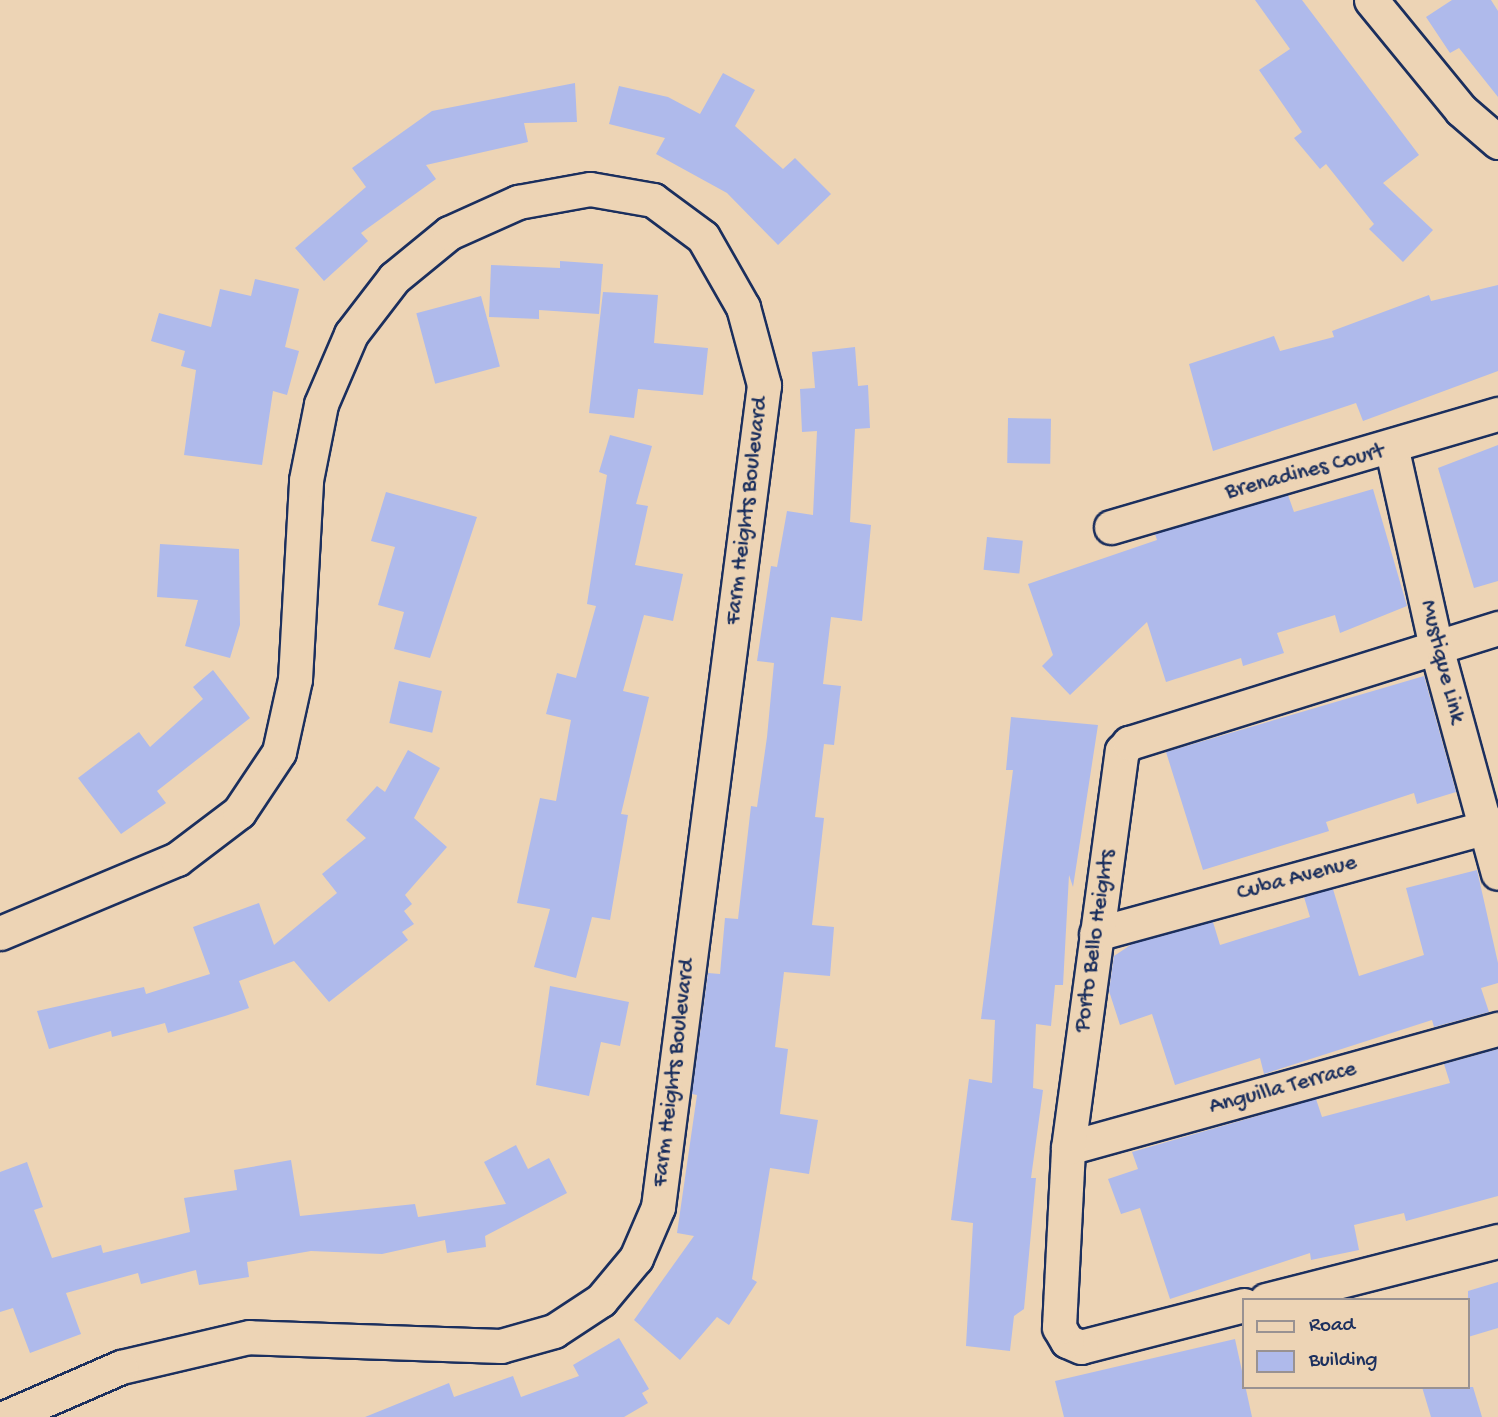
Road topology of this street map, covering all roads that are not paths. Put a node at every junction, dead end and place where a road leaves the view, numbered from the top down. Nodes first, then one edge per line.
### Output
1 (1371, 0) edge
2 (1498, 142) edge
3 (1498, 414) edge
4 (1392, 450) junction
5 (1111, 527) dead end
6 (1498, 628) edge
7 (1436, 647) junction
8 (1490, 826) edge
9 (1498, 873) edge
10 (0, 933) edge
11 (1096, 934) junction
12 (1498, 1030) edge
13 (1068, 1149) junction
14 (1498, 1241) edge
15 (1274, 1298) edge
16 (1242, 1306) edge
17 (5, 1410) edge

1 - 2 street
3 - 4 street, Brenadines Court
4 - 5 street, Brenadines Court
4 - 7 street, Mustique Link
6 - 7 street, Porto Bello Heights
7 - 8 street, Mustique Link
7 - 11 street, Porto Bello Heights
8 - 9 street, Mustique Link
8 - 11 street, Cuba Avenue
10 - 17 street, Farm Heights Boulevard
11 - 13 street, Porto Bello Heights
12 - 13 street, Anguilla Terrace
13 - 16 street, Porto Bello Heights
14 - 15 street

